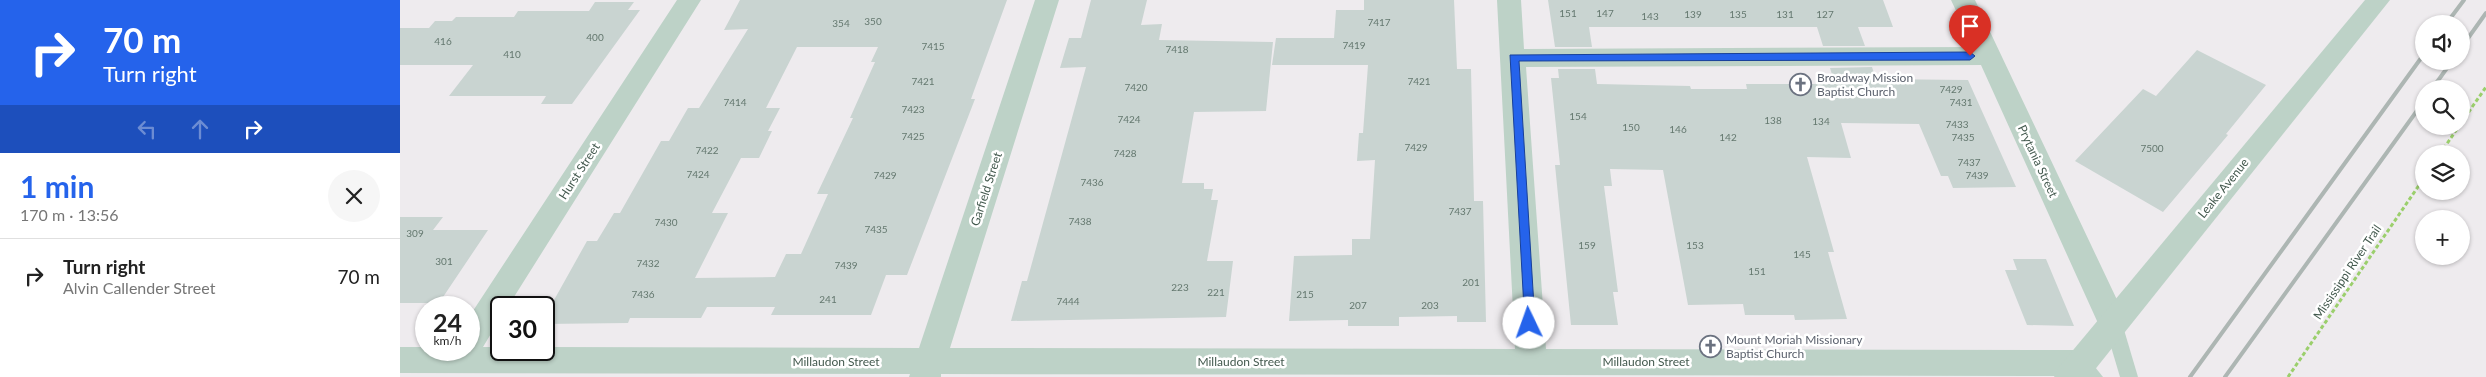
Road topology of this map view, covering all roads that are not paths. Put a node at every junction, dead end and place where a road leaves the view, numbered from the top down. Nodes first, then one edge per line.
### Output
1 (689, 0) edge
2 (1047, 0) edge
3 (1510, 0) edge
4 (1963, 0) edge
5 (2378, 0) edge
6 (1989, 56) junction
7 (1514, 58) junction
8 (2113, 323) junction
9 (480, 324) edge
10 (480, 358) edge
11 (415, 359) edge
12 (400, 360) edge
13 (927, 369) edge
14 (1532, 369) edge
15 (2082, 372) edge
16 (2129, 377) edge

1 - 9 street, Hurst Street
2 - 13 street, Garfield Street
3 - 7 street
4 - 6 street, Prytania Street
5 - 8 street, Leake Avenue
6 - 7 street
6 - 8 street, Prytania Street
7 - 14 street
8 - 15 street, Leake Avenue
8 - 16 lane
10 - 13 street, Millaudon Street
11 - 12 street, Millaudon Street
13 - 14 street, Millaudon Street
14 - 15 street, Millaudon Street

